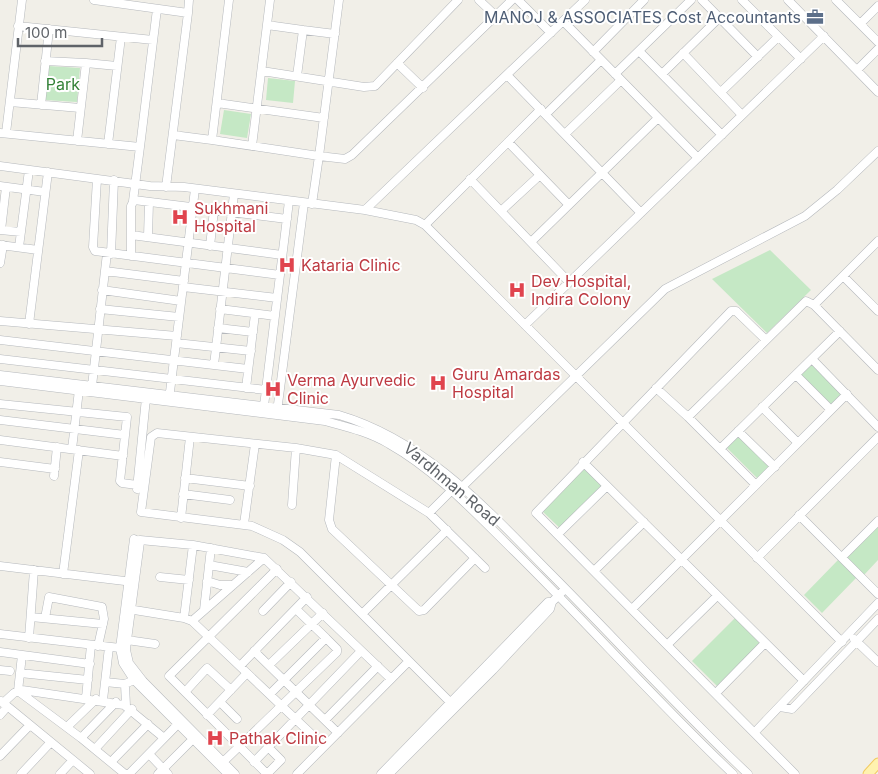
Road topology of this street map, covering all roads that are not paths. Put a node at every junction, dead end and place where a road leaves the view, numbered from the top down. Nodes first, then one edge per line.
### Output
1 (22, 0) edge
2 (94, 0) edge
3 (189, 0) edge
4 (229, 0) edge
5 (270, 0) edge
6 (339, 0) edge
7 (458, 0) edge
8 (479, 0) edge
9 (518, 0) edge
10 (585, 0) edge
11 (644, 0) edge
12 (691, 0) edge
13 (702, 0) edge
14 (742, 0) edge
15 (788, 0) edge
16 (836, 0) edge
17 (878, 6) edge
18 (157, 8) junction
19 (188, 13) junction
20 (496, 16) junction
21 (719, 18) junction
22 (563, 21) junction
23 (860, 24) junction
24 (267, 25) junction
25 (18, 26) junction
26 (48, 29) junction
27 (303, 30) junction
28 (551, 33) junction
29 (335, 34) junction
30 (824, 36) junction
31 (121, 37) junction
32 (778, 37) junction
33 (153, 40) junction
34 (878, 42) edge
35 (878, 49) edge
36 (639, 51) junction
37 (593, 52) junction
38 (683, 53) junction
39 (758, 57) junction
40 (801, 59) junction
41 (601, 60) junction
42 (46, 61) junction
43 (86, 63) junction
44 (397, 63) junction
45 (117, 66) junction
46 (857, 70) junction
47 (262, 71) junction
48 (615, 74) junction
49 (662, 74) junction
50 (507, 75) junction
51 (297, 76) junction
52 (329, 80) junction
53 (621, 80) junction
54 (423, 88) junction
55 (721, 92) junction
56 (878, 92) edge
57 (10, 102) junction
58 (217, 103) junction
59 (41, 105) junction
60 (80, 108) junction
61 (257, 108) junction
62 (543, 111) junction
63 (742, 115) junction
64 (324, 118) junction
65 (658, 118) junction
66 (3, 133) edge
67 (566, 134) junction
68 (172, 135) junction
69 (722, 135) junction
70 (212, 140) junction
71 (77, 141) junction
72 (508, 142) junction
73 (108, 144) junction
74 (252, 146) junction
75 (140, 148) junction
76 (878, 151) edge
77 (319, 156) junction
78 (698, 158) junction
79 (0, 166) edge
80 (29, 170) junction
81 (48, 172) junction
82 (602, 173) junction
83 (540, 175) junction
84 (97, 178) junction
85 (470, 179) junction
86 (114, 180) junction
87 (136, 184) junction
88 (3, 186) edge
89 (166, 187) junction
90 (26, 189) junction
91 (195, 189) junction
92 (45, 192) junction
93 (234, 194) junction
94 (133, 201) junction
95 (289, 201) junction
96 (150, 202) junction
97 (308, 203) junction
98 (2, 205) edge
99 (569, 205) junction
100 (193, 207) junction
101 (214, 210) junction
102 (365, 210) junction
103 (232, 212) junction
104 (501, 212) junction
105 (641, 213) junction
106 (287, 219) junction
107 (424, 225) junction
108 (0, 230) edge
109 (21, 232) junction
110 (131, 235) junction
111 (148, 237) junction
112 (878, 241) edge
113 (531, 242) junction
114 (188, 243) junction
115 (2, 245) edge
116 (210, 246) junction
117 (19, 247) junction
118 (228, 248) junction
119 (38, 250) junction
120 (109, 253) junction
121 (282, 255) junction
122 (131, 256) junction
123 (0, 263) edge
124 (186, 263) junction
125 (225, 268) junction
126 (105, 271) junction
127 (280, 275) junction
128 (843, 276) junction
129 (569, 282) junction
130 (183, 284) junction
131 (102, 290) junction
132 (222, 291) junction
133 (277, 298) junction
134 (181, 301) junction
135 (814, 305) junction
136 (100, 309) junction
137 (220, 309) junction
138 (877, 309) edge
139 (255, 314) junction
140 (275, 316) junction
141 (179, 317) junction
142 (0, 321) edge
143 (29, 324) junction
144 (525, 325) junction
145 (98, 328) junction
146 (218, 328) junction
147 (840, 331) junction
148 (253, 332) junction
149 (0, 340) edge
150 (177, 340) junction
151 (766, 340) junction
152 (216, 346) junction
153 (251, 351) junction
154 (95, 352) junction
155 (0, 359) edge
156 (812, 359) junction
157 (174, 360) junction
158 (214, 365) junction
159 (248, 369) junction
160 (878, 370) edge
161 (93, 371) junction
162 (0, 375) edge
163 (796, 375) junction
164 (576, 377) junction
165 (172, 380) junction
166 (0, 381) edge
167 (92, 386) junction
168 (246, 388) junction
169 (656, 388) junction
170 (80, 390) junction
171 (266, 390) junction
172 (847, 394) junction
173 (146, 398) junction
174 (169, 398) junction
175 (0, 404) edge
176 (264, 406) junction
177 (762, 407) junction
178 (831, 410) junction
179 (77, 411) junction
180 (277, 411) junction
181 (127, 417) junction
182 (688, 418) junction
183 (143, 419) junction
184 (0, 420) edge
185 (623, 422) junction
186 (878, 427) edge
187 (75, 429) junction
188 (738, 431) junction
189 (125, 435) junction
190 (878, 436) edge
191 (190, 437) junction
192 (0, 440) edge
193 (798, 443) junction
194 (255, 444) junction
195 (57, 447) junction
196 (296, 448) junction
197 (721, 448) junction
198 (75, 450) junction
199 (336, 455) junction
200 (123, 456) junction
201 (0, 462) edge
202 (583, 462) junction
203 (774, 467) junction
204 (185, 478) junction
205 (137, 485) junction
206 (756, 485) junction
207 (250, 486) junction
208 (607, 486) junction
209 (461, 488) junction
210 (453, 492) junction
211 (183, 494) junction
212 (142, 500) junction
213 (230, 500) dead end
214 (292, 505) dead end
215 (429, 513) junction
216 (799, 515) junction
217 (181, 518) junction
218 (721, 521) junction
219 (878, 521) edge
220 (644, 522) junction
221 (244, 524) junction
222 (447, 530) junction
223 (558, 534) junction
224 (193, 545) junction
225 (211, 548) junction
226 (842, 557) junction
227 (264, 558) junction
228 (475, 558) junction
229 (757, 558) junction
230 (682, 559) junction
231 (209, 565) junction
232 (0, 566) edge
233 (485, 568) dead end
234 (34, 570) junction
235 (278, 570) junction
236 (594, 571) junction
237 (248, 572) junction
238 (63, 574) junction
239 (160, 577) dead end
240 (189, 580) junction
241 (207, 581) junction
242 (132, 582) junction
243 (291, 582) junction
244 (391, 584) junction
245 (233, 585) junction
246 (566, 588) junction
247 (878, 594) edge
248 (558, 595) junction
249 (717, 596) junction
250 (307, 597) junction
251 (552, 602) junction
252 (128, 609) junction
253 (296, 609) junction
254 (632, 609) junction
255 (876, 609) edge
256 (204, 610) junction
257 (263, 611) dead end
258 (323, 613) junction
259 (362, 614) junction
260 (31, 617) junction
261 (45, 618) junction
262 (188, 619) junction
263 (878, 619) edge
264 (103, 624) junction
265 (312, 624) junction
266 (0, 634) edge
267 (849, 634) junction
268 (210, 637) junction
269 (29, 638) junction
270 (326, 638) junction
271 (127, 640) junction
272 (856, 641) junction
273 (842, 642) junction
274 (765, 643) junction
275 (155, 644) dead end
276 (668, 644) junction
277 (94, 645) junction
278 (109, 647) junction
279 (120, 648) junction
280 (362, 650) junction
281 (254, 651) junction
282 (0, 652) edge
283 (22, 656) junction
284 (409, 661) junction
285 (878, 662) edge
286 (90, 664) junction
287 (269, 665) junction
288 (240, 666) junction
289 (378, 666) junction
290 (0, 670) edge
291 (10, 671) dead end
292 (20, 673) junction
293 (247, 673) junction
294 (391, 679) junction
295 (88, 680) junction
296 (134, 680) junction
297 (284, 681) junction
298 (804, 681) junction
299 (105, 682) junction
300 (125, 684) junction
301 (231, 690) junction
302 (18, 691) junction
303 (185, 692) junction
304 (296, 692) junction
305 (716, 693) junction
306 (270, 694) junction
307 (86, 698) junction
308 (99, 700) junction
309 (116, 702) junction
310 (220, 702) junction
311 (451, 703) junction
312 (4, 704) edge
313 (282, 705) junction
314 (310, 705) junction
315 (780, 707) junction
316 (129, 708) junction
317 (0, 714) edge
318 (207, 715) junction
319 (237, 719) dead end
320 (296, 719) junction
321 (325, 720) junction
322 (148, 724) junction
323 (178, 724) junction
324 (30, 725) junction
325 (67, 727) junction
326 (755, 732) junction
327 (338, 733) junction
328 (81, 738) junction
329 (164, 738) junction
330 (193, 739) junction
331 (51, 742) junction
332 (324, 746) junction
333 (239, 747) junction
334 (268, 747) junction
335 (94, 749) junction
336 (149, 754) junction
337 (0, 756) edge
338 (73, 760) junction
339 (111, 762) junction
340 (254, 762) junction
341 (878, 763) edge
342 (221, 764) junction
343 (163, 773) edge
344 (21, 774) edge
345 (60, 774) edge
346 (90, 774) edge
347 (125, 774) edge
348 (128, 774) edge
349 (228, 774) edge
350 (235, 774) edge
351 (267, 774) edge
352 (297, 774) edge
353 (381, 774) edge
354 (389, 774) edge
355 (733, 774) edge
356 (748, 774) edge
357 (795, 774) edge
358 (868, 774) edge

1 - 25 street
2 - 18 street
3 - 19 street
4 - 58 street
5 - 24 street
6 - 29 street
7 - 44 street
8 - 20 street
9 - 20 street
9 - 28 street
10 - 22 street
11 - 37 street
12 - 36 street
13 - 21 street
14 - 32 street
15 - 30 street
16 - 23 street
17 - 23 street
18 - 19 street
18 - 33 street
19 - 68 street
20 - 54 street
21 - 38 street
21 - 39 street
22 - 28 street
22 - 37 street
23 - 34 street
24 - 27 street
24 - 47 street
25 - 26 street
25 - 57 street
26 - 31 street
26 - 42 street
27 - 29 street
27 - 51 street
28 - 50 street
29 - 52 street
30 - 40 street
30 - 46 street
31 - 33 street
31 - 45 street
32 - 39 street
32 - 40 street
33 - 75 street
35 - 46 street
36 - 48 street
36 - 49 street
37 - 41 street
38 - 49 street
38 - 55 street
39 - 55 street
40 - 63 street
41 - 48 street
41 - 62 street
42 - 43 street
42 - 59 street
43 - 45 street
43 - 60 street
44 - 52 street
44 - 54 street
45 - 73 street
46 - 56 street
47 - 51 street
47 - 61 street
48 - 53 street
49 - 69 street
50 - 62 street
50 - 102 street
51 - 52 street
52 - 64 street
53 - 65 street
53 - 67 street
54 - 77 street
55 - 63 street
57 - 59 street
57 - 66 street
58 - 61 street
58 - 70 street
59 - 60 street
60 - 71 street
61 - 64 street
61 - 74 street
62 - 67 street
62 - 72 street
63 - 69 street
64 - 77 street
65 - 78 street
65 - 82 street
66 - 71 street
67 - 82 street
68 - 70 street
68 - 89 street
69 - 78 street
70 - 74 street
71 - 73 street
72 - 83 street
72 - 85 street
73 - 75 street
74 - 77 street
75 - 87 street
76 - 164 street
77 - 97 street
78 - 105 street
79 - 80 street
80 - 81 street
80 - 90 street
81 - 84 street
81 - 92 street
82 - 99 street
82 - 105 street
83 - 99 street
83 - 104 street
84 - 86 street
84 - 120 street
85 - 104 street
85 - 107 street
86 - 87 street
86 - 120 street
87 - 89 street
87 - 94 street
88 - 90 street
88 - 98 street
89 - 91 street
90 - 92 street
90 - 109 street
91 - 93 street
91 - 100 street
92 - 119 street
93 - 95 street
93 - 103 street
94 - 96 street
94 - 110 street
95 - 97 street
95 - 106 street
96 - 100 street
96 - 111 street
97 - 102 street
97 - 180 street
98 - 108 street
99 - 113 street
100 - 101 street
100 - 114 street
101 - 103 street
101 - 116 street
102 - 107 street
103 - 106 street
103 - 118 street
104 - 113 street
105 - 129 street
106 - 121 street
107 - 144 street
108 - 109 street
109 - 117 street
110 - 111 street
110 - 122 street
111 - 114 street
112 - 128 street
113 - 129 street
114 - 116 street
114 - 124 street
115 - 117 street
115 - 123 street
116 - 118 street
117 - 119 street
118 - 121 street
118 - 125 street
119 - 143 street
120 - 122 street
120 - 126 street
121 - 127 street
122 - 124 street
124 - 125 street
124 - 130 street
125 - 127 street
125 - 132 street
126 - 130 street
126 - 131 street
127 - 133 street
128 - 135 street
128 - 138 street
129 - 144 street
130 - 132 street
130 - 134 street
131 - 134 street
131 - 136 street
132 - 133 street
132 - 137 street
133 - 140 street
134 - 141 street
135 - 147 street
135 - 151 street
136 - 141 street
136 - 145 street
137 - 139 street
137 - 146 street
139 - 140 street
139 - 148 street
140 - 171 street
141 - 150 street
142 - 143 street
143 - 145 street
144 - 164 street
145 - 150 street
145 - 154 street
146 - 148 street
146 - 152 street
147 - 156 street
147 - 160 street
148 - 153 street
149 - 154 street
150 - 152 street
150 - 157 street
151 - 169 street
151 - 182 street
152 - 153 street
152 - 158 street
153 - 159 street
154 - 157 street
154 - 161 street
155 - 161 street
156 - 163 street
156 - 172 street
157 - 158 street
157 - 165 street
158 - 159 street
159 - 168 street
161 - 165 street
161 - 167 street
162 - 167 street, Vardhman Road
163 - 177 street
163 - 178 street
164 - 185 street
164 - 209 street
165 - 168 street
165 - 174 street
166 - 170 street, Vardhman Road
167 - 174 street, Vardhman Road
168 - 171 street
169 - 182 street
169 - 185 street
170 - 173 street, Vardhman Road
170 - 179 street
171 - 176 street
172 - 178 street
172 - 186 street
173 - 174 street, Vardhman Road
173 - 183 street
174 - 176 street, Vardhman Road
174 - 180 street, Vardhman Road
175 - 179 street
176 - 180 street, Vardhman Road
177 - 188 street
177 - 193 street
178 - 193 street
179 - 181 street
179 - 187 street
180 - 209 street, Vardhman Road
180 - 210 street, Vardhman Road
181 - 183 street
181 - 189 street
182 - 197 street
183 - 205 street
184 - 187 street
185 - 202 street
185 - 218 street
187 - 189 street
187 - 198 street
188 - 197 street
188 - 203 street
189 - 200 street
190 - 216 street
191 - 194 street
191 - 204 street
191 - 212 street
192 - 195 street
193 - 203 street
194 - 196 street
194 - 207 street
195 - 198 street
195 - 201 street
196 - 199 street
196 - 214 street
197 - 206 street
198 - 200 street
198 - 238 street
199 - 215 street
199 - 244 street
200 - 205 street
202 - 208 street
202 - 223 street
203 - 206 street
204 - 207 street
204 - 211 street
205 - 212 street
206 - 218 street
207 - 221 street
208 - 220 street
208 - 223 street
209 - 210 street
209 - 246 street, Vardhman Road
210 - 215 street
210 - 248 street, Vardhman Road
211 - 213 street
211 - 217 street
212 - 217 street
215 - 222 street
216 - 226 street
216 - 229 street
217 - 221 street
218 - 229 street
218 - 230 street
219 - 226 street
220 - 230 street
220 - 236 street
221 - 259 street
222 - 228 street
222 - 244 street
223 - 236 street
224 - 225 street
224 - 240 street
224 - 242 street
225 - 227 street
225 - 231 street
226 - 247 street
227 - 235 street
227 - 237 street
228 - 233 street
228 - 244 street
229 - 273 street
230 - 249 street
230 - 254 street
231 - 237 street
231 - 241 street
232 - 234 street
234 - 238 street
234 - 260 street
235 - 243 street
235 - 268 street
236 - 254 street
237 - 245 street
238 - 242 street
239 - 240 street
240 - 262 street
241 - 245 street
241 - 256 street
242 - 252 street
243 - 250 street
243 - 257 street
244 - 259 street
245 - 256 street
246 - 248 street
246 - 356 street, Vardhman Road
248 - 251 street
248 - 355 street, Vardhman Road
249 - 274 street
249 - 276 street
250 - 253 street
250 - 258 street
251 - 311 street
251 - 354 street
252 - 262 street
252 - 271 street
252 - 279 street
253 - 265 street
253 - 281 street
254 - 276 street
255 - 267 street
256 - 262 street
258 - 265 street
258 - 280 street
259 - 284 street
260 - 261 street
260 - 269 street
261 - 264 street
261 - 264 street
262 - 268 street
263 - 272 street
264 - 277 street
265 - 270 street
265 - 287 street
266 - 269 street
267 - 272 street
267 - 273 street
268 - 288 street
268 - 303 street
269 - 277 street
270 - 297 street
270 - 304 street
271 - 275 street
271 - 342 street
272 - 285 street
272 - 315 street
273 - 298 street
274 - 298 street
274 - 305 street
276 - 305 street
277 - 278 street
277 - 286 street
278 - 279 street
278 - 299 street
279 - 296 street
280 - 289 street
280 - 314 street
281 - 287 street
281 - 288 street
282 - 283 street
283 - 286 street
283 - 292 street
284 - 294 street
284 - 311 street
286 - 295 street
287 - 297 street
288 - 293 street
289 - 294 street
289 - 321 street
290 - 291 street
292 - 295 street
292 - 302 street
293 - 301 street
293 - 306 street
294 - 327 street
295 - 307 street
296 - 300 street
296 - 323 street
297 - 304 street
297 - 306 street
298 - 315 street
299 - 300 street
299 - 308 street
300 - 316 street
301 - 303 street
301 - 310 street
302 - 307 street
302 - 312 street
302 - 325 street
303 - 318 street
304 - 313 street
304 - 314 street
305 - 326 street
306 - 313 street
307 - 308 street
308 - 309 street
308 - 325 street
309 - 316 street
309 - 328 street
310 - 318 street
310 - 319 street
311 - 353 street
312 - 317 street
312 - 324 street
313 - 320 street
313 - 333 street
314 - 320 street
314 - 321 street
315 - 326 street
316 - 322 street
316 - 335 street
318 - 333 street
320 - 332 street
320 - 334 street
321 - 327 street
322 - 329 street
322 - 339 street
323 - 329 street
323 - 330 street
324 - 331 street
324 - 337 street
325 - 328 street
326 - 357 street
327 - 332 street
328 - 335 street
329 - 336 street
330 - 342 street
330 - 343 street
331 - 338 street
331 - 344 street
332 - 352 street
333 - 340 street
333 - 342 street
334 - 340 street
334 - 351 street
335 - 339 street
336 - 343 street
336 - 348 street
338 - 345 street
338 - 346 street
339 - 347 street
340 - 351 street
341 - 358 main road
342 - 349 street
342 - 350 street

